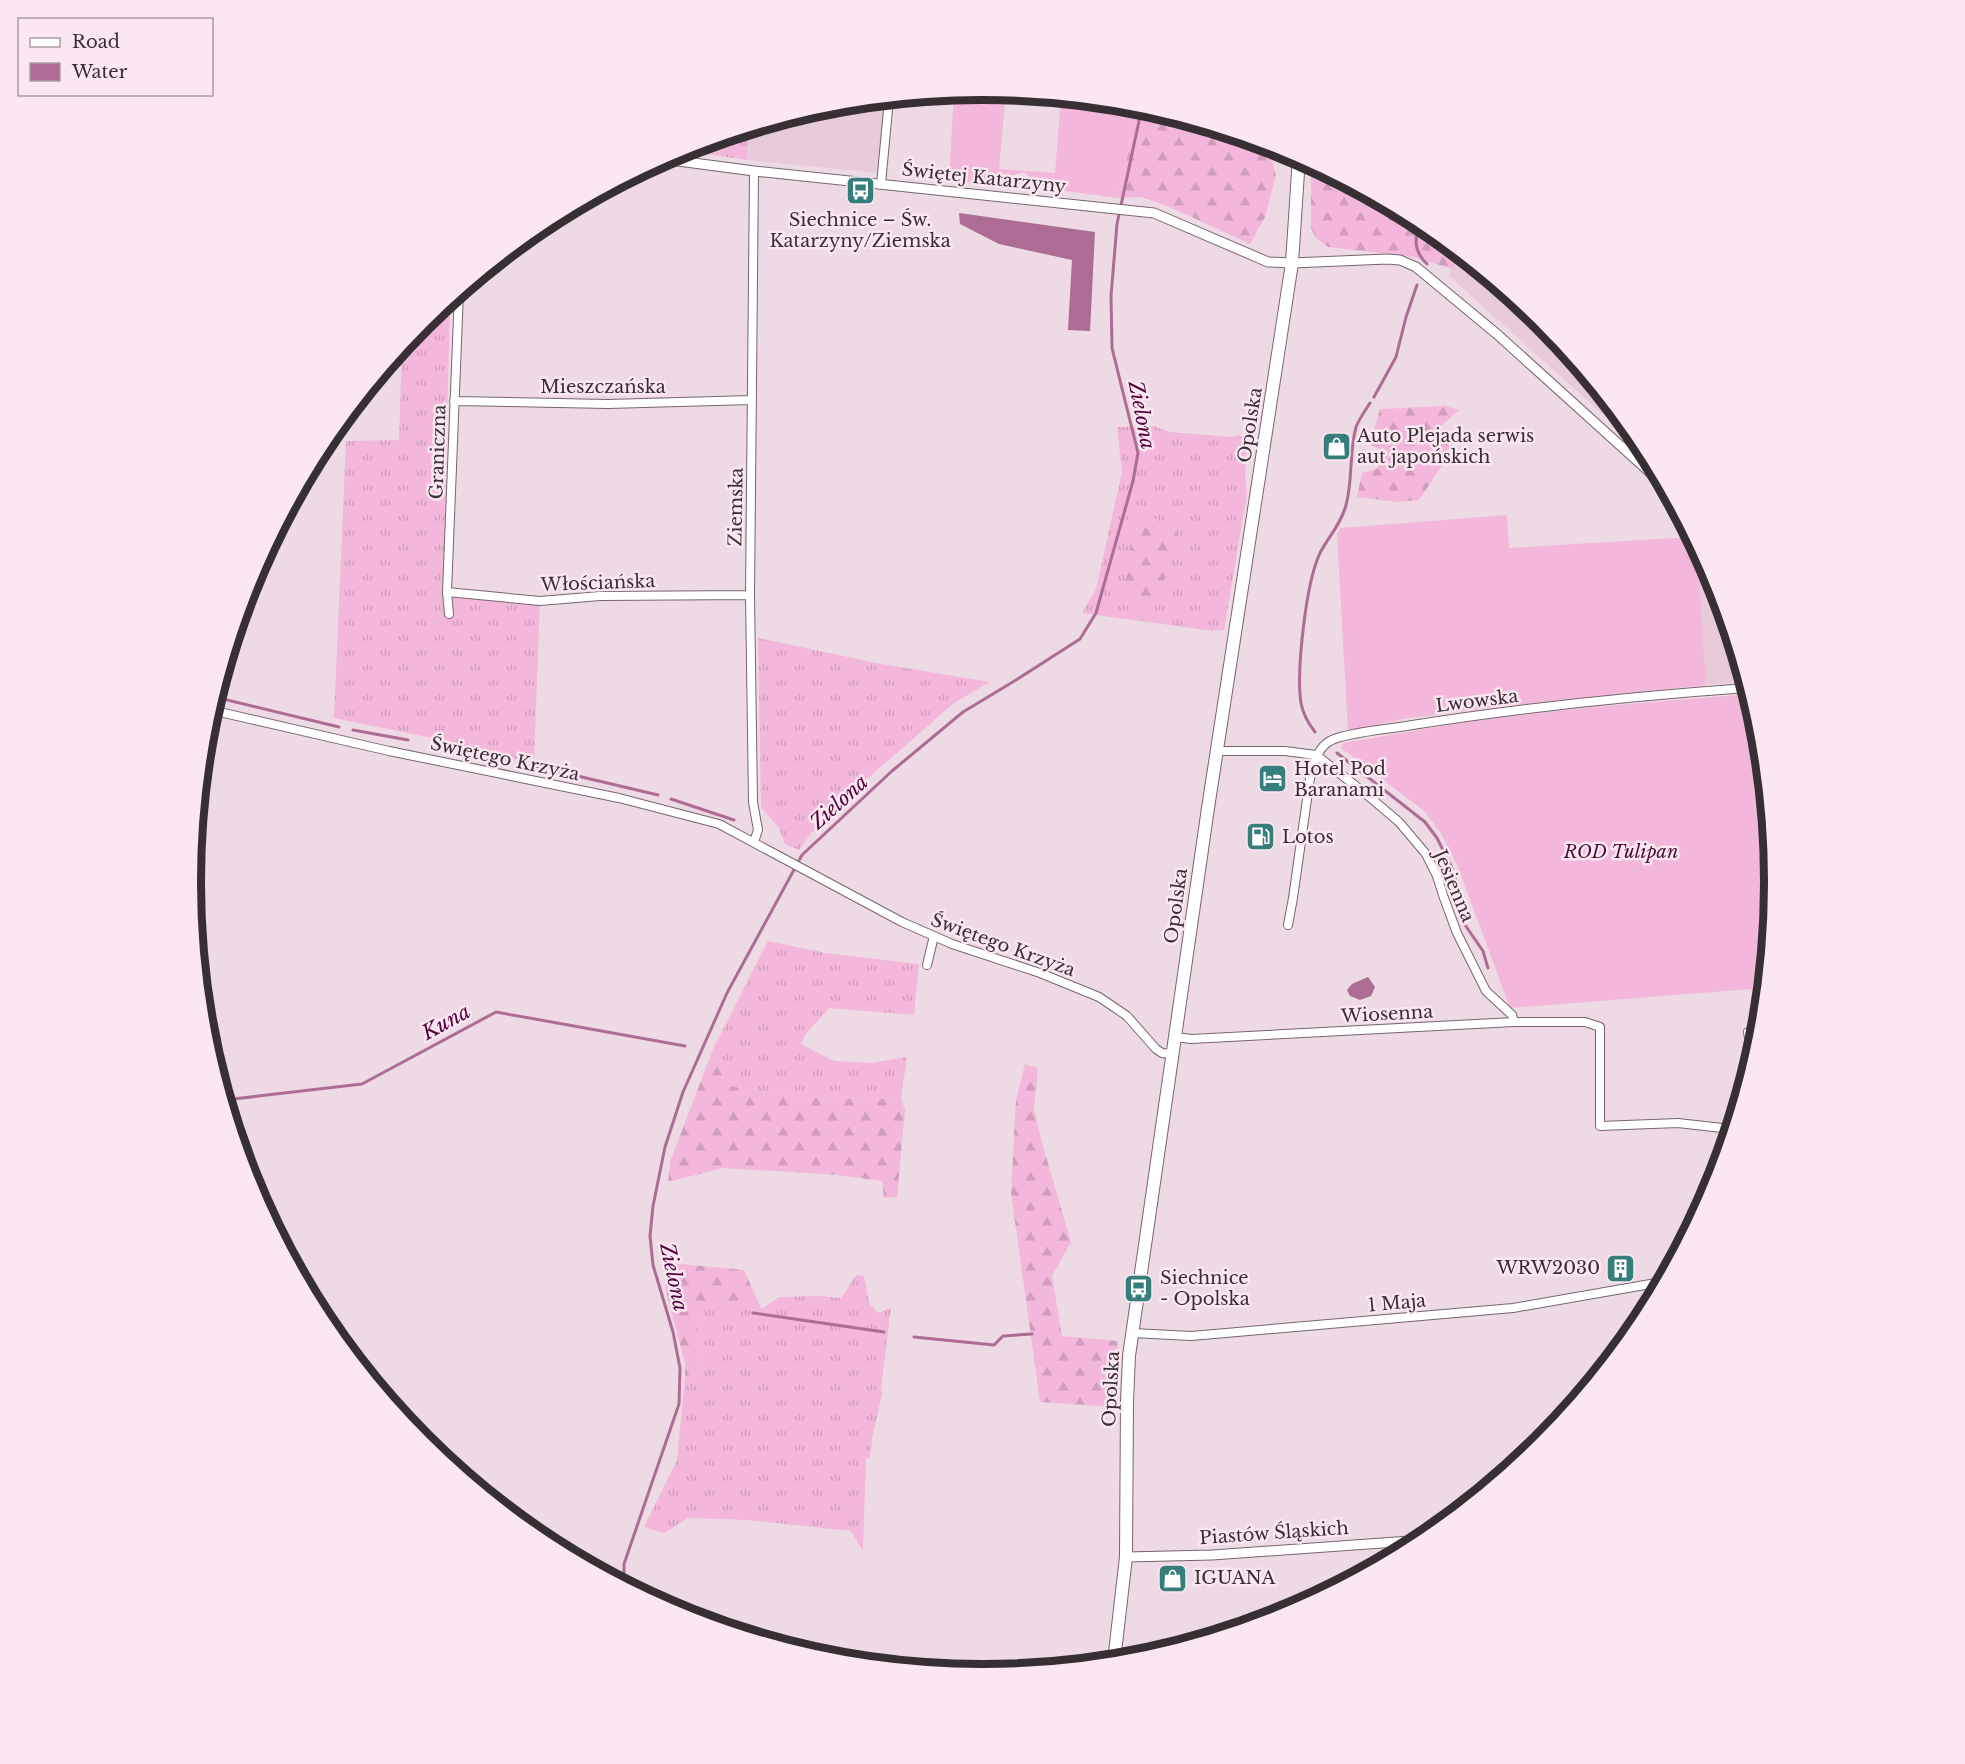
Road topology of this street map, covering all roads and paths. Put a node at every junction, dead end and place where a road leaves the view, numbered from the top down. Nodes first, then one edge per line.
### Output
1 (888, 106) edge
2 (680, 161) edge
3 (1298, 168) edge
4 (754, 171) junction
5 (881, 184) junction
6 (1292, 263) junction
7 (459, 302) edge
8 (752, 400) junction
9 (454, 401) junction
10 (1644, 467) edge
11 (447, 592) junction
12 (750, 595) junction
13 (449, 614) dead end
14 (1739, 689) edge
15 (220, 712) edge
16 (1218, 751) junction
17 (1316, 755) junction
18 (754, 842) junction
19 (1288, 925) dead end
20 (934, 936) junction
21 (927, 965) dead end
22 (1514, 1022) junction
23 (1748, 1032) dead end
24 (1749, 1036) edge
25 (1176, 1037) junction
26 (1173, 1054) junction
27 (1724, 1128) edge
28 (1652, 1284) edge
29 (1132, 1333) junction
30 (1401, 1542) edge
31 (1126, 1557) junction
32 (1115, 1652) edge

1 - 5 street
2 - 4 street, Świętej Katarzyny
3 - 6 main road, Opolska
4 - 5 street, Świętej Katarzyny
4 - 8 street, Ziemska
5 - 6 street, Świętej Katarzyny
6 - 10 street, Świętej Katarzyny
6 - 16 main road, Opolska
7 - 9 street, Graniczna
8 - 9 street, Mieszczańska
8 - 12 street, Ziemska
9 - 11 street, Graniczna
11 - 12 street, Włościańska
11 - 13 street, Graniczna
12 - 18 street, Ziemska
14 - 17 street, Lwowska
15 - 18 street, Świętego Krzyża
16 - 17 street
16 - 25 main road, Opolska
17 - 19 street
17 - 22 street, Jesienna
18 - 20 street, Świętego Krzyża
20 - 21 street
20 - 26 street, Świętego Krzyża
22 - 25 street, Wiosenna
22 - 27 street, Wiosenna
23 - 24 street
25 - 26 main road, Opolska
26 - 29 main road, Opolska
28 - 29 street, 1 Maja
29 - 31 main road, Opolska
30 - 31 street, Piastów Śląskich
31 - 32 main road, Opolska

